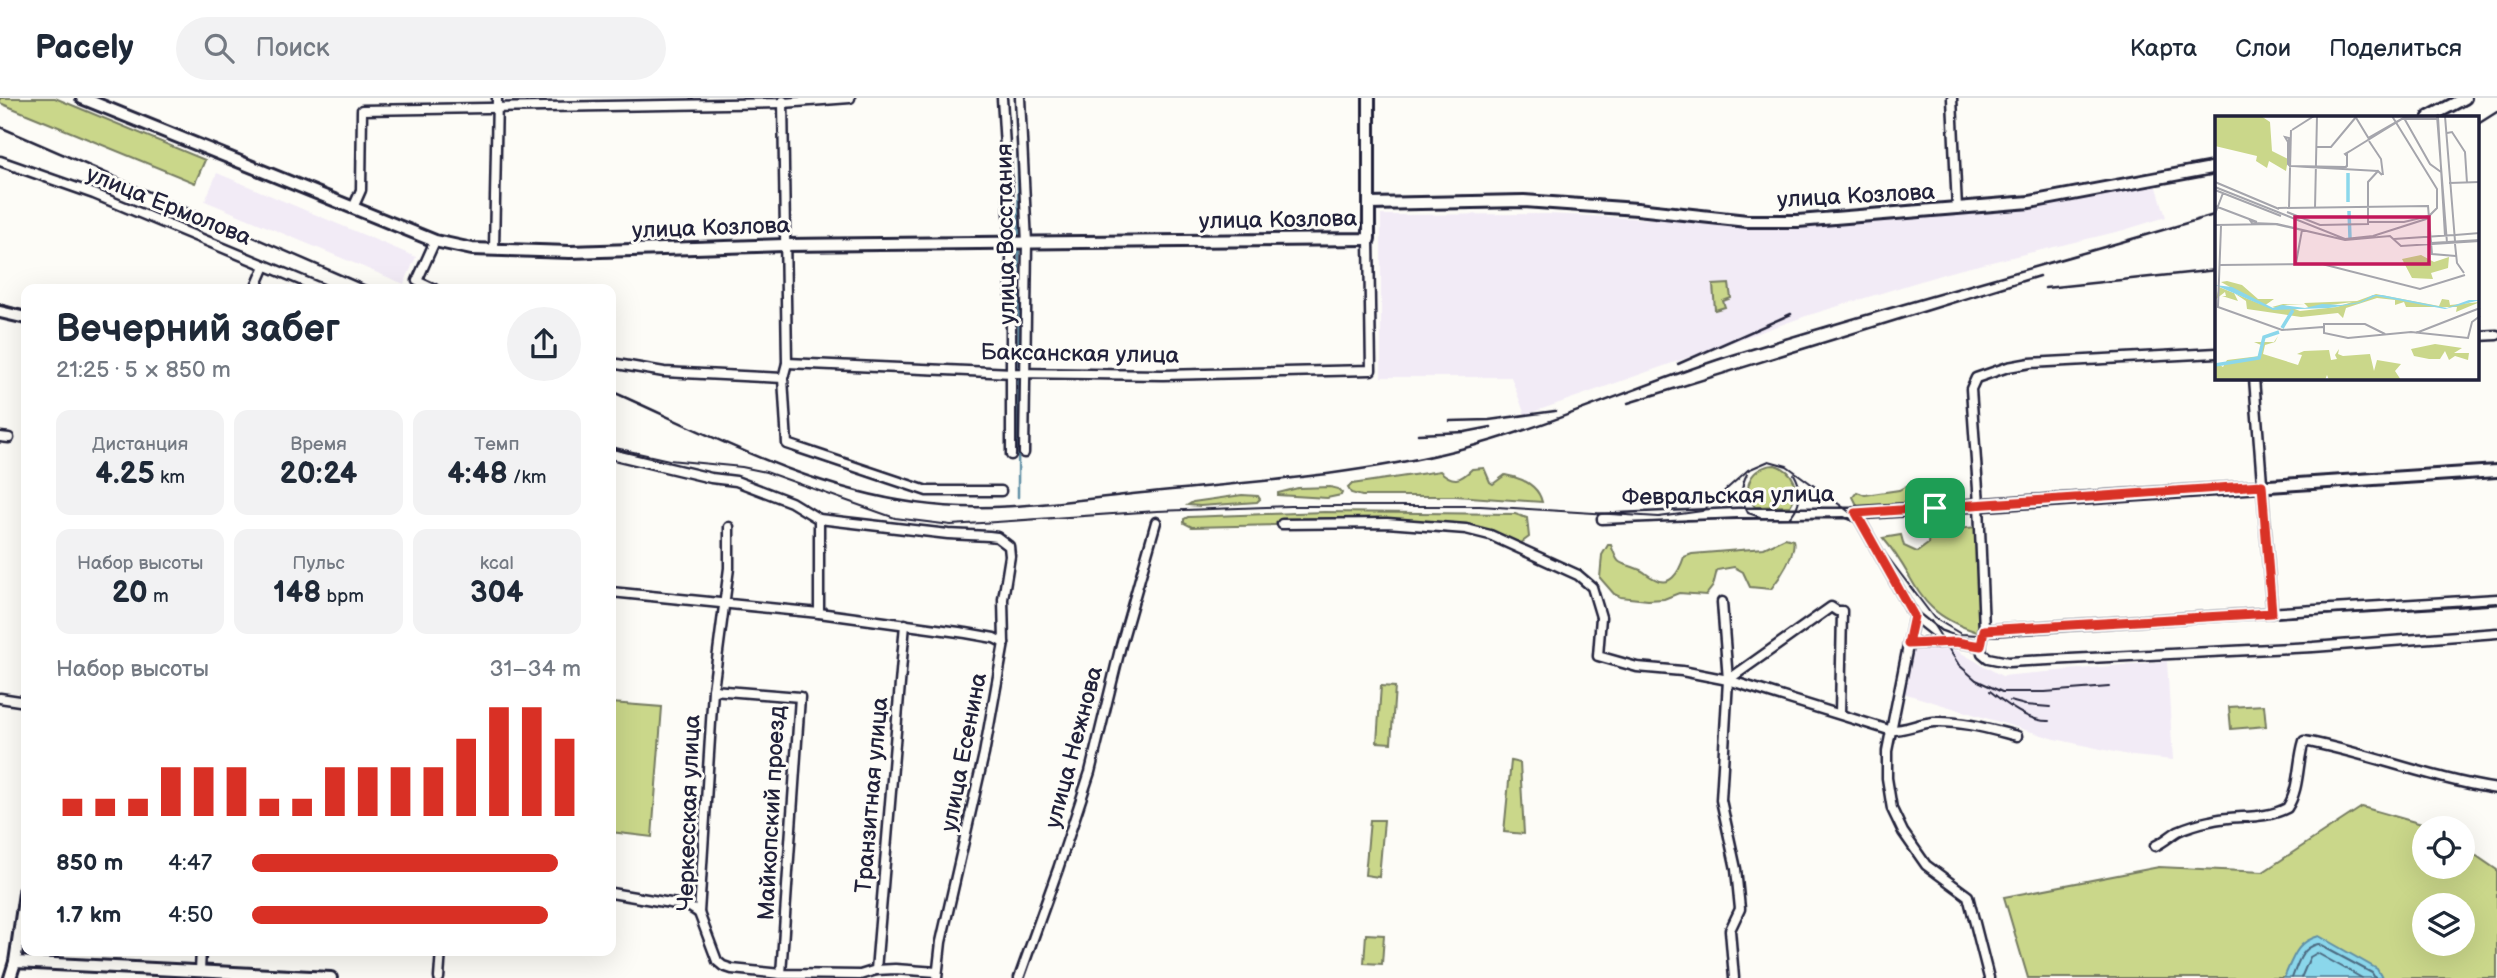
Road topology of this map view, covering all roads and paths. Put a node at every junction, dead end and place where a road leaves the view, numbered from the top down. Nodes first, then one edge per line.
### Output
1 (82, 98) edge
2 (497, 98) edge
3 (850, 98) edge
4 (1002, 98) edge
5 (1020, 98) edge
6 (1368, 98) edge
7 (1952, 98) edge
8 (2465, 98) edge
9 (782, 101) edge
10 (496, 109) junction
11 (2430, 116) edge
12 (0, 161) edge
13 (2215, 167) edge
14 (1369, 204) junction
15 (353, 208) junction
16 (1957, 209) junction
17 (1370, 239) junction
18 (435, 242) junction
19 (1019, 244) junction
20 (785, 245) junction
21 (494, 249) junction
22 (265, 266) junction
23 (257, 284) edge
24 (310, 284) edge
25 (423, 284) edge
26 (0, 312) edge
27 (21, 317) edge
28 (2215, 353) edge
29 (788, 363) junction
30 (616, 364) edge
31 (1012, 372) junction
32 (1025, 372) junction
33 (783, 378) junction
34 (2254, 380) edge
35 (1024, 453) dead end
36 (616, 455) edge
37 (1011, 455) dead end
38 (2497, 471) edge
39 (2262, 485) junction
40 (1001, 491) dead end
41 (1979, 504) junction
42 (1856, 513) junction
43 (819, 519) junction
44 (1602, 519) dead end
45 (1156, 522) dead end
46 (1282, 524) dead end
47 (729, 527) dead end
48 (616, 592) edge
49 (2497, 599) edge
50 (724, 602) junction
51 (1722, 602) dead end
52 (819, 612) junction
53 (2272, 613) junction
54 (1914, 616) junction
55 (905, 624) junction
56 (1984, 630) junction
57 (2497, 633) edge
58 (1956, 642) junction
59 (1004, 643) junction
60 (1908, 644) junction
61 (1982, 649) junction
62 (1728, 680) junction
63 (713, 690) junction
64 (0, 698) edge
65 (21, 701) edge
66 (1840, 714) junction
67 (1889, 730) junction
68 (2017, 736) dead end
69 (2497, 789) edge
70 (2155, 846) dead end
71 (616, 894) edge
72 (699, 913) junction
73 (21, 921) edge
74 (201, 956) edge
75 (441, 956) edge
76 (15, 962) junction
77 (876, 970) junction
78 (200, 971) junction
79 (732, 974) edge
80 (781, 974) junction
81 (937, 975) edge
82 (236, 976) edge
83 (10, 978) edge
84 (331, 978) edge
85 (439, 978) edge
86 (1019, 978) edge
87 (1734, 978) edge
88 (1990, 978) edge

1 - 15 street, улица Козлова
2 - 10 street
3 - 9 street
4 - 19 street, улица Восстания
5 - 19 street, улица Восстания
6 - 14 street
7 - 16 street
8 - 11 street
9 - 10 street
9 - 20 street
10 - 15 street
10 - 21 street
12 - 22 street, улица Ермолова
13 - 16 street, улица Козлова
14 - 16 street, улица Козлова
14 - 17 street
15 - 18 street, улица Козлова
17 - 19 street, улица Козлова
17 - 32 street, Баксанская улица
18 - 21 street, улица Козлова
18 - 25 street
19 - 20 street, улица Козлова
19 - 31 street, улица Восстания
19 - 32 street, улица Восстания
20 - 21 street, улица Козлова
20 - 29 street
22 - 23 street
22 - 24 street, улица Ермолова
26 - 27 street
28 - 41 street
29 - 31 street, Баксанская улица
29 - 33 street
30 - 33 street
31 - 32 street, Баксанская улица
31 - 37 street, улица Восстания
32 - 35 street, улица Восстания
33 - 40 street
34 - 39 street
36 - 43 street
38 - 39 street
39 - 41 street
39 - 53 street
41 - 42 street
41 - 56 street
42 - 44 street, Февральская улица
42 - 54 street
43 - 52 street
43 - 59 street, улица Есенина
45 - 86 street, улица Нежнова
46 - 62 street
47 - 50 street, Черкесская улица
48 - 50 street
49 - 53 street
50 - 52 street
50 - 63 street, Черкесская улица
51 - 62 street
52 - 55 street
53 - 56 street
54 - 58 street
54 - 60 street
55 - 59 street
55 - 77 street, Транзитная улица
56 - 61 street
57 - 61 street
58 - 60 street
58 - 61 street
59 - 81 street, улица Есенина
60 - 67 street
62 - 66 street
62 - 66 street
62 - 87 street
63 - 72 street, Черкесская улица
63 - 80 street, Майкопский проезд
64 - 65 street
66 - 67 street
67 - 68 street
67 - 88 street
69 - 70 street
71 - 72 street
72 - 79 street, Черкесская улица
73 - 76 street
74 - 78 street
75 - 85 street
76 - 78 street
76 - 83 street
77 - 80 street, Черкесская улица
77 - 81 street, Черкесская улица
78 - 82 street
79 - 80 street, Черкесская улица
82 - 84 street

